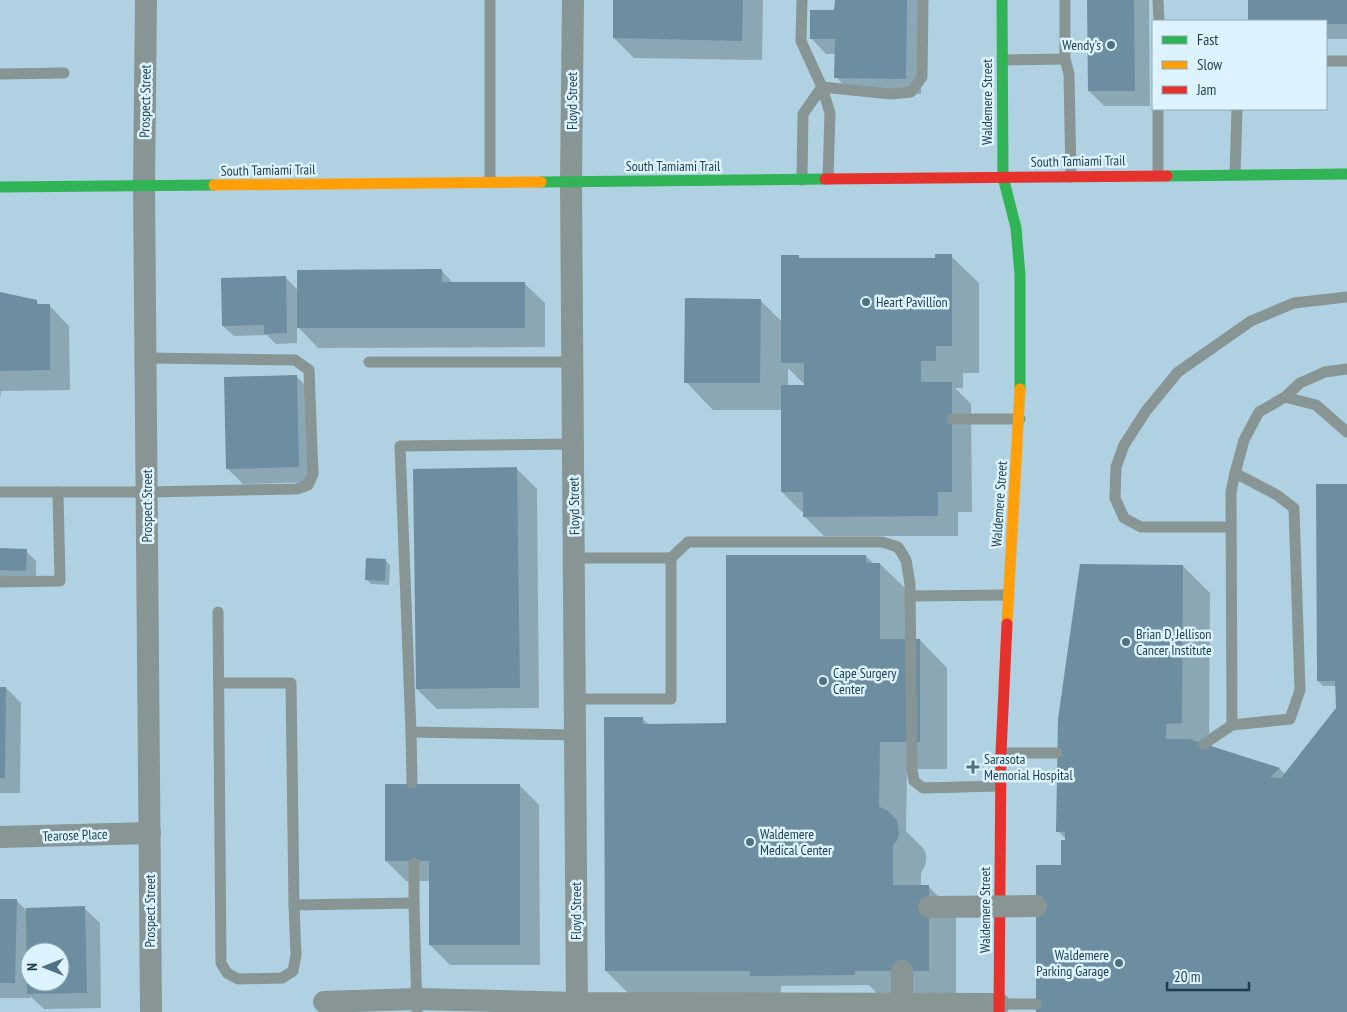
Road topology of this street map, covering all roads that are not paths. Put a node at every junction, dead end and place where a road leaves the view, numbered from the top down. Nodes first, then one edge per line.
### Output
1 (146, 0) edge
2 (490, 0) edge
3 (572, 0) edge
4 (802, 0) edge
5 (923, 0) edge
6 (1002, 0) edge
7 (1065, 0) edge
8 (1158, 0) edge
9 (1159, 20) edge
10 (1065, 59) junction
11 (1002, 60) junction
12 (1327, 61) edge
13 (1347, 61) edge
14 (64, 73) dead end
15 (0, 74) edge
16 (822, 87) junction
17 (1158, 110) edge
18 (1237, 110) edge
19 (1347, 174) edge
20 (1158, 175) junction
21 (1235, 175) junction
22 (1002, 177) junction
23 (1071, 177) junction
24 (828, 179) junction
25 (802, 180) junction
26 (572, 181) junction
27 (490, 182) junction
28 (144, 186) junction
29 (0, 187) edge
30 (1347, 297) edge
31 (146, 358) junction
32 (369, 362) dead end
33 (573, 362) junction
34 (1347, 369) edge
35 (1285, 397) junction
36 (1020, 418) junction
37 (952, 419) dead end
38 (1347, 432) edge
39 (573, 444) junction
40 (1235, 473) junction
41 (0, 492) edge
42 (58, 492) junction
43 (147, 492) junction
44 (1230, 527) junction
45 (574, 558) junction
46 (671, 558) junction
47 (0, 582) edge
48 (1009, 595) junction
49 (910, 596) junction
50 (218, 612) dead end
51 (219, 683) junction
52 (575, 699) junction
53 (1232, 725) junction
54 (411, 732) junction
55 (575, 735) junction
56 (1204, 744) dead end
57 (1001, 753) junction
58 (1057, 753) dead end
59 (412, 783) dead end
60 (1000, 786) junction
61 (150, 833) junction
62 (0, 837) edge
63 (414, 863) dead end
64 (414, 903) junction
65 (294, 905) junction
66 (1036, 906) dead end
67 (929, 907) dead end
68 (902, 971) dead end
69 (324, 1002) dead end
70 (1036, 1004) dead end
71 (417, 1005) edge
72 (576, 1007) edge
73 (773, 1008) edge
74 (999, 1008) edge
75 (151, 1012) edge
76 (902, 1012) edge

1 - 28 street, Prospect Street
2 - 27 lane
3 - 26 street, Floyd Street
4 - 16 lane
5 - 16 lane
6 - 11 main road, Waldemere Street
7 - 10 lane
8 - 9 lane
10 - 11 lane
10 - 23 lane
11 - 22 main road, Waldemere Street
12 - 13 lane
14 - 15 lane
16 - 24 lane
16 - 25 lane
17 - 20 lane
18 - 21 lane
19 - 21 main road, South Tamiami Trail
20 - 21 main road, South Tamiami Trail
20 - 23 main road, South Tamiami Trail
22 - 23 main road, South Tamiami Trail
22 - 24 main road, South Tamiami Trail
22 - 36 main road, Waldemere Street
24 - 25 main road, South Tamiami Trail
25 - 26 main road, South Tamiami Trail
26 - 27 main road, South Tamiami Trail
26 - 33 street, Floyd Street
27 - 28 main road, South Tamiami Trail
28 - 29 main road, South Tamiami Trail
28 - 31 street, Prospect Street
30 - 44 lane
31 - 43 street, Prospect Street
31 - 43 lane
32 - 33 lane
33 - 39 street, Floyd Street
34 - 35 lane
35 - 38 lane
35 - 40 lane
36 - 37 lane
36 - 48 main road, Waldemere Street
39 - 45 street, Floyd Street
39 - 54 lane
40 - 44 lane
40 - 53 lane
41 - 42 lane
42 - 43 lane
42 - 47 lane
43 - 61 street, Prospect Street
44 - 53 lane
45 - 46 lane
45 - 52 street, Floyd Street
46 - 49 lane
46 - 52 lane
48 - 49 lane
48 - 57 main road, Waldemere Street
49 - 60 lane
50 - 51 lane
51 - 65 lane
51 - 65 lane
52 - 55 street, Floyd Street
53 - 56 lane
54 - 55 lane
54 - 59 lane
55 - 72 street, Floyd Street
57 - 58 lane
57 - 60 main road, Waldemere Street
60 - 74 main road, Waldemere Street
61 - 62 street, Tearose Place
61 - 75 street, Prospect Street
63 - 64 lane
64 - 65 lane
64 - 71 lane
66 - 67 street, bridge
68 - 76 street, bridge
69 - 71 street
70 - 74 lane
71 - 72 street
72 - 73 street
73 - 74 street

